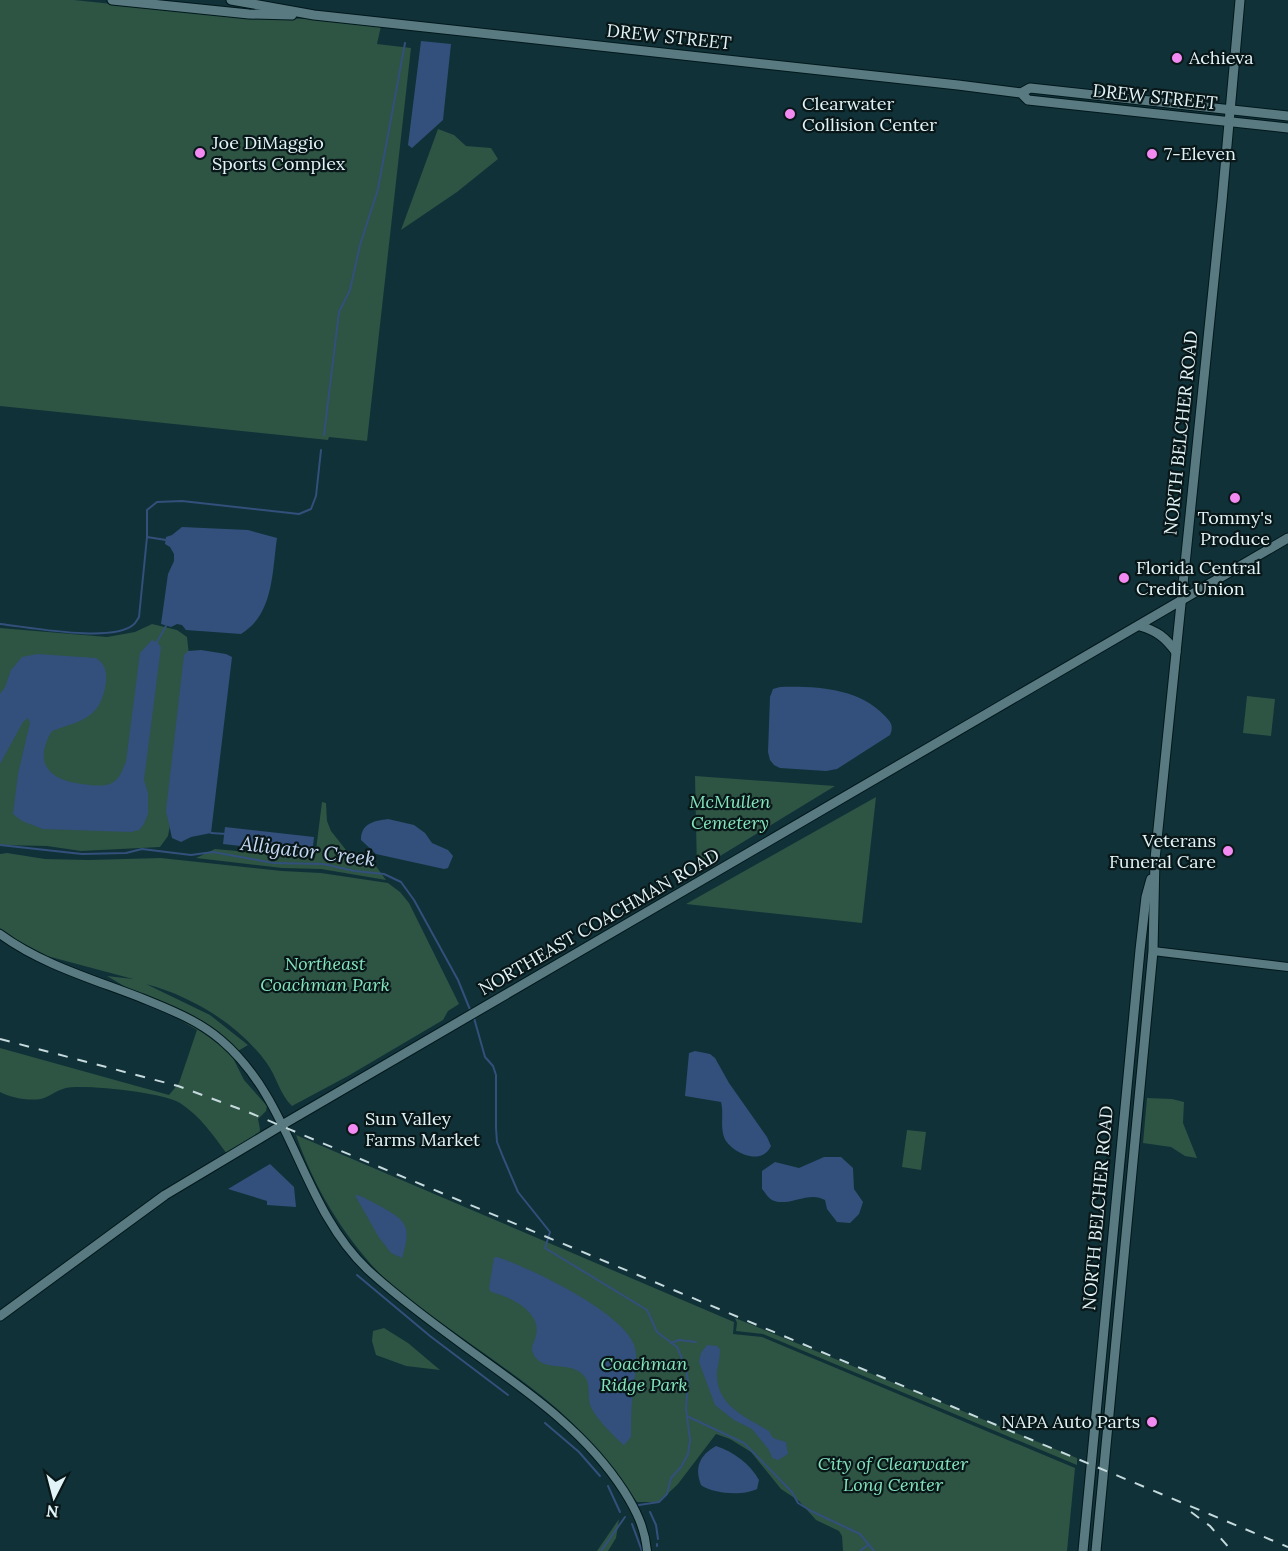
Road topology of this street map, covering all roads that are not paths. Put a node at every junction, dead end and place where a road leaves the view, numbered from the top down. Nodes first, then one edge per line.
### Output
1 (112, 0) edge
2 (231, 0) edge
3 (1240, 0) edge
4 (314, 15) junction
5 (1021, 93) junction
6 (1230, 110) junction
7 (1288, 116) edge
8 (1228, 121) junction
9 (1288, 128) edge
10 (1288, 538) edge
11 (1181, 602) junction
12 (1140, 626) junction
13 (1176, 652) junction
14 (1154, 868) junction
15 (0, 934) edge
16 (1153, 951) junction
17 (1288, 967) edge
18 (282, 1125) junction
19 (0, 1316) edge
20 (648, 1551) edge
21 (1083, 1551) edge
22 (1096, 1551) edge

1 - 4 main road, DREW STREET
2 - 4 main road, DREW STREET
3 - 6 main road, NORTH BELCHER ROAD
4 - 5 main road, DREW STREET
5 - 6 main road, DREW STREET
5 - 8 main road, DREW STREET
6 - 7 main road, DREW STREET
6 - 8 main road, NORTH BELCHER ROAD
8 - 9 main road, DREW STREET
8 - 11 main road, NORTH BELCHER ROAD
10 - 11 main road, NORTHEAST COACHMAN ROAD
11 - 12 main road, NORTHEAST COACHMAN ROAD
11 - 13 main road, NORTH BELCHER ROAD
12 - 13 main road
12 - 18 main road, NORTHEAST COACHMAN ROAD
13 - 14 main road, NORTH BELCHER ROAD
14 - 16 main road, NORTH BELCHER ROAD
14 - 21 main road, NORTH BELCHER ROAD
15 - 18 street
16 - 17 street
16 - 22 main road, NORTH BELCHER ROAD
18 - 19 main road, NORTHEAST COACHMAN ROAD
18 - 20 street

